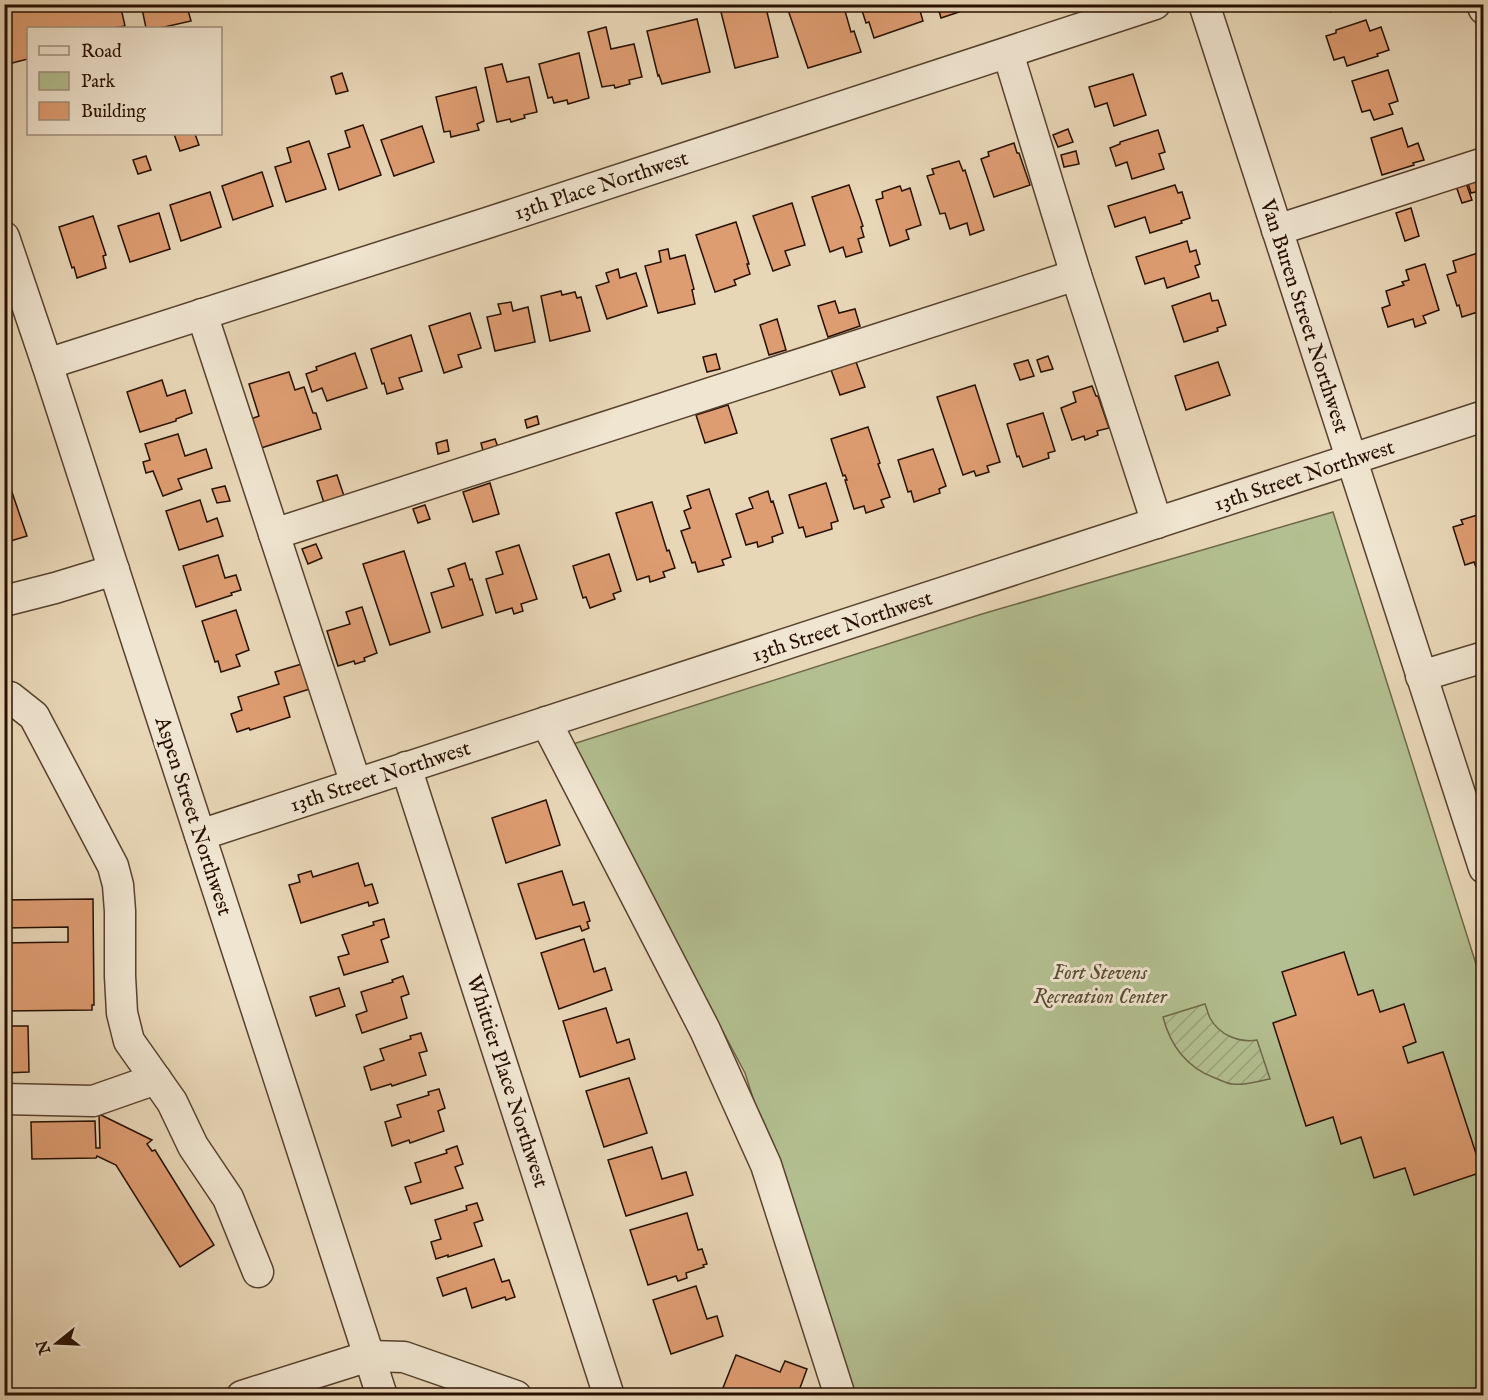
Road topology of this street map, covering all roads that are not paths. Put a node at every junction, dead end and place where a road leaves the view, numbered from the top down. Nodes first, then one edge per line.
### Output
1 (1155, 4) edge
2 (1204, 4) edge
3 (1482, 4) edge
4 (1484, 9) edge
5 (1008, 53) junction
6 (1484, 163) edge
7 (1277, 230) junction
8 (4, 237) edge
9 (1076, 275) junction
10 (202, 314) junction
11 (47, 364) junction
12 (1484, 416) edge
13 (1351, 459) junction
14 (1157, 523) junction
15 (274, 534) junction
16 (114, 570) junction
17 (4, 601) edge
18 (1484, 657) edge
19 (1421, 676) junction
20 (4, 696) edge
21 (546, 722) junction
22 (406, 767) junction
23 (356, 784) junction
24 (200, 835) junction
25 (1484, 868) edge
26 (156, 1079) junction
27 (4, 1099) edge
28 (258, 1272) dead end
29 (369, 1356) junction
30 (242, 1395) edge
31 (382, 1395) edge
32 (516, 1395) edge
33 (609, 1395) edge
34 (840, 1395) edge

1 - 5 street, 13th Place Northwest
2 - 7 street, Van Buren Street Northwest
3 - 4 street
5 - 9 street
5 - 10 street, 13th Place Northwest
6 - 7 street
7 - 13 street, Van Buren Street Northwest
8 - 11 street, Aspen Street Northwest
9 - 14 street
9 - 15 street
10 - 11 street, 13th Place Northwest
10 - 15 street
11 - 16 street, Aspen Street Northwest
12 - 13 street, 13th Street Northwest
13 - 14 street, 13th Street Northwest
13 - 19 street, Van Buren Street Northwest
14 - 21 street, 13th Street Northwest
15 - 23 street
16 - 17 street
16 - 24 street, Aspen Street Northwest
18 - 19 street
19 - 25 street, Van Buren Street Northwest
20 - 26 street
21 - 22 street, 13th Street Northwest
21 - 34 street
22 - 23 street, 13th Street Northwest
22 - 33 street, Whittier Place Northwest
23 - 24 street, 13th Street Northwest
24 - 29 street, Aspen Street Northwest
26 - 27 street
26 - 28 street
29 - 30 street
29 - 31 street, Aspen Street Northwest
29 - 32 street

